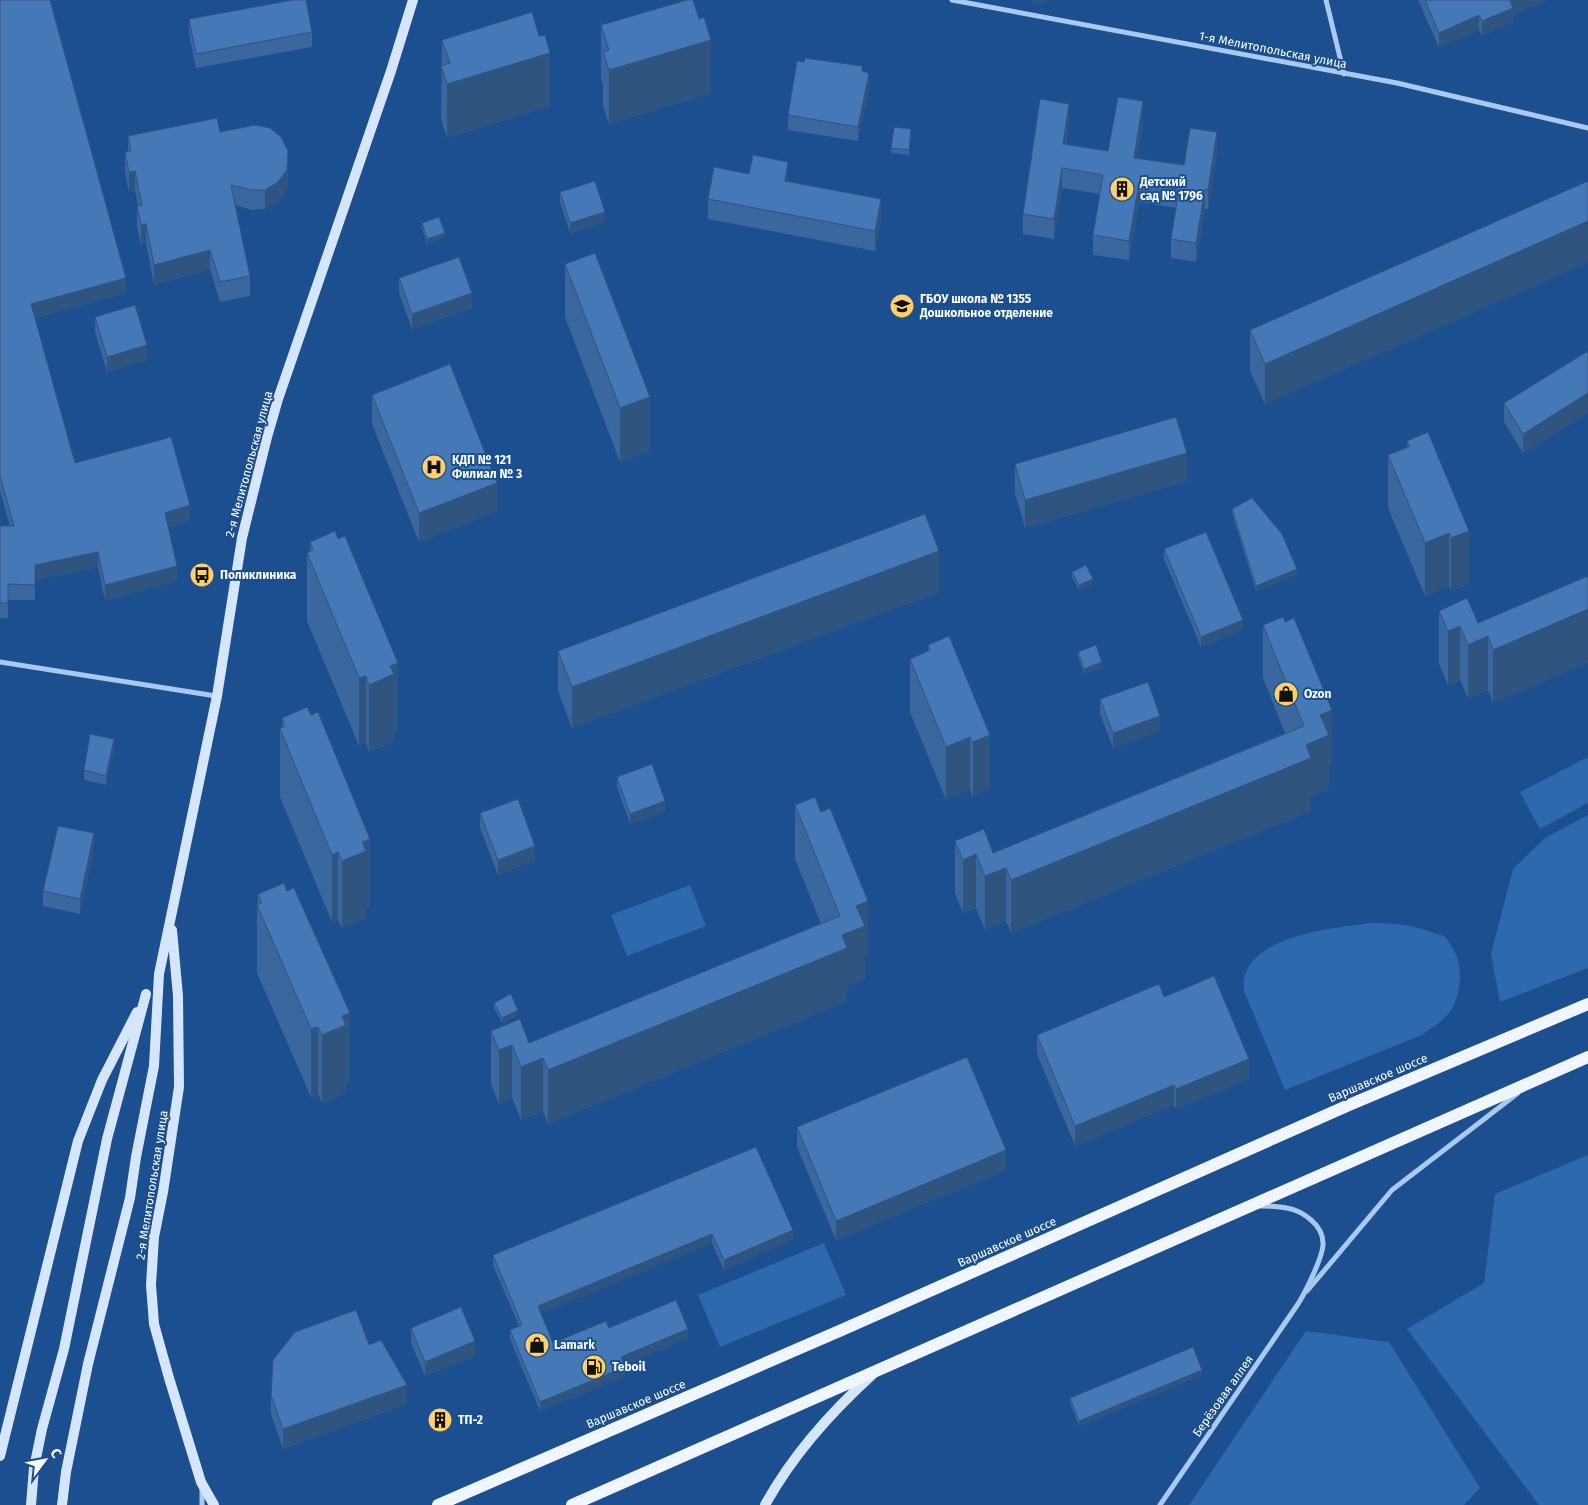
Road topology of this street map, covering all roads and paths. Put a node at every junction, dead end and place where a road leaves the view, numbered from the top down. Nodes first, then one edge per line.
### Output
1 (413, 0) edge
2 (952, 0) edge
3 (1326, 0) edge
4 (1344, 74) junction
5 (1588, 128) edge
6 (0, 662) edge
7 (217, 696) junction
8 (171, 919) junction
9 (159, 974) junction
10 (146, 994) junction
11 (1588, 1004) edge
12 (1588, 1057) edge
13 (1533, 1082) junction
14 (1253, 1205) junction
15 (1302, 1298) junction
16 (879, 1369) junction
17 (0, 1456) edge
18 (201, 1482) junction
19 (31, 1504) edge
20 (62, 1505) edge
21 (202, 1505) edge
22 (214, 1505) edge
23 (438, 1505) edge
24 (572, 1505) edge
25 (765, 1505) edge
26 (1160, 1505) edge

1 - 7 street, 2-я Мелитопольская улица
2 - 4 street, 1-я Мелитопольская улица
3 - 4 street
4 - 5 street, 1-я Мелитопольская улица
6 - 7 street
7 - 8 street, 2-я Мелитопольская улица
8 - 9 street, 2-я Мелитопольская улица
8 - 18 street, 2-я Мелитопольская улица
9 - 10 street
9 - 20 street, 2-я Мелитопольская улица
10 - 17 street
10 - 19 street
11 - 23 main road, Варшавское шоссе
12 - 13 main road
13 - 14 main road
13 - 15 street, Берёзовая аллея
14 - 15 street, Берёзовая аллея
14 - 16 main road
15 - 26 street, Берёзовая аллея
16 - 24 main road
16 - 25 street
18 - 21 street
18 - 22 street, 2-я Мелитопольская улица

